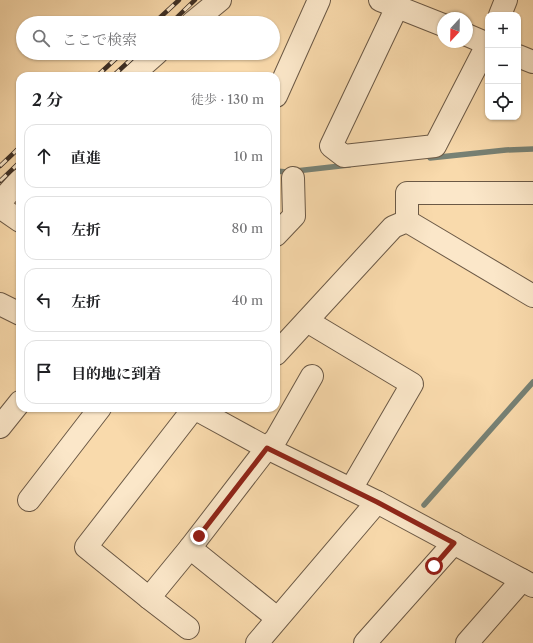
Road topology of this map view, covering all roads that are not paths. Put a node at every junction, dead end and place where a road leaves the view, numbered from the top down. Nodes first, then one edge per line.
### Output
1 (220, 0) edge
2 (319, 0) edge
3 (506, 0) edge
4 (389, 3) edge
5 (501, 12) edge
6 (201, 16) edge
7 (437, 23) edge
8 (473, 37) edge
9 (485, 42) edge
10 (485, 48) edge
11 (521, 57) edge
12 (149, 60) edge
13 (533, 62) edge
14 (136, 72) edge
15 (280, 87) edge
16 (293, 178) dead end
17 (16, 184) edge
18 (533, 193) edge
19 (0, 202) edge
20 (0, 207) edge
21 (16, 218) edge
22 (407, 221) junction
23 (280, 231) edge
24 (533, 296) edge
25 (0, 304) edge
26 (16, 312) edge
27 (307, 321) junction
28 (280, 350) edge
29 (312, 376) dead end
30 (16, 407) edge
31 (97, 412) edge
32 (191, 412) edge
33 (221, 414) edge
34 (0, 427) edge
35 (267, 448) junction
36 (351, 489) junction
37 (29, 500) dead end
38 (377, 502) junction
39 (454, 543) junction
40 (190, 548) junction
41 (527, 583) edge
42 (149, 598) junction
43 (277, 618) junction
44 (188, 628) dead end
45 (257, 643) edge
46 (365, 643) edge
47 (467, 643) edge

1 - 6 street
2 - 15 street
3 - 5 street
4 - 7 street
4 - 10 street
8 - 9 street
11 - 13 street
12 - 14 street
16 - 23 street
17 - 19 street
18 - 22 street
20 - 21 street
22 - 24 street
22 - 27 street
25 - 26 street
27 - 28 street
27 - 36 street
29 - 35 street
30 - 34 street
31 - 37 street
32 - 42 street
33 - 35 street
35 - 36 street
35 - 40 street
36 - 38 street
38 - 39 street
38 - 43 street
39 - 41 street
39 - 46 street
40 - 42 street
40 - 43 street
41 - 47 street
42 - 44 street
43 - 45 street

